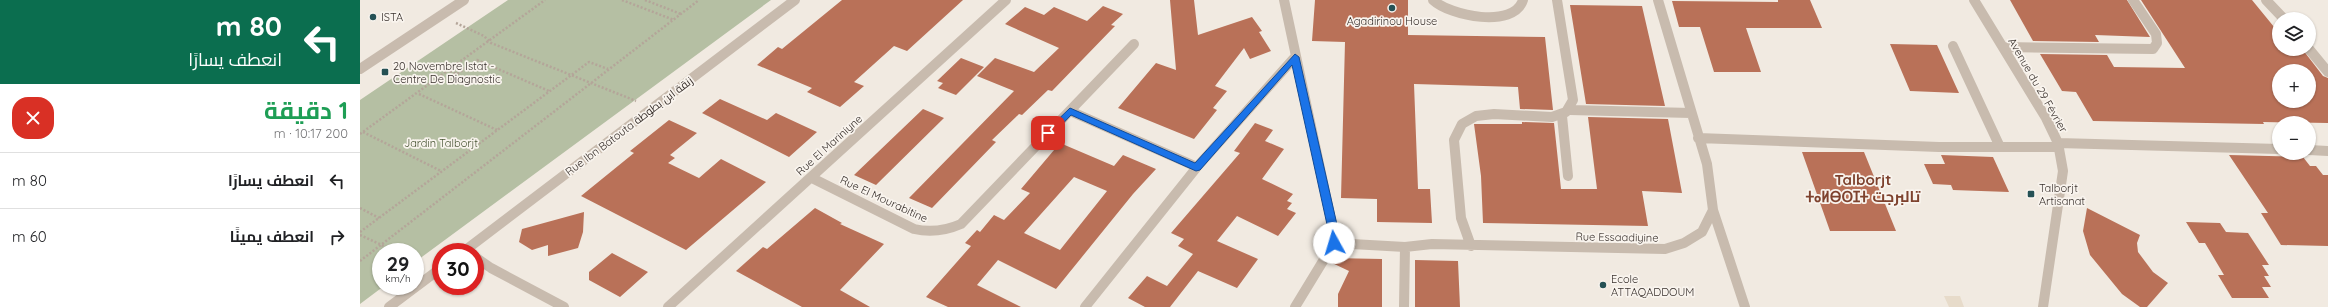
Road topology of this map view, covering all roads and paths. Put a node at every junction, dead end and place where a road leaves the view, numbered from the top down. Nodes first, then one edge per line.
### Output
1 (464, 0) edge
2 (545, 0) edge
3 (622, 0) edge
4 (645, 0) edge
5 (699, 0) edge
6 (796, 0) edge
7 (1006, 0) edge
8 (1284, 0) edge
9 (1433, 0) edge
10 (1523, 0) edge
11 (1557, 0) edge
12 (1658, 0) edge
13 (1974, 0) edge
14 (2133, 0) edge
15 (2266, 0) edge
16 (2277, 12) edge
17 (681, 14) junction
18 (440, 16) junction
19 (674, 20) junction
20 (488, 40) junction
21 (1134, 44) dead end
22 (1953, 46) dead end
23 (2003, 47) junction
24 (2315, 56) edge
25 (1295, 57) junction
26 (360, 69) edge
27 (608, 69) junction
28 (450, 71) junction
29 (2328, 72) edge
30 (570, 76) junction
31 (591, 84) junction
32 (550, 91) junction
33 (420, 94) junction
34 (653, 108) junction
35 (1070, 111) junction
36 (1566, 113) junction
37 (1691, 113) junction
38 (496, 130) junction
39 (363, 132) junction
40 (360, 134) edge
41 (1698, 138) junction
42 (2058, 145) junction
43 (2000, 147) junction
44 (2272, 149) edge
45 (2316, 150) edge
46 (2328, 151) edge
47 (1196, 167) junction
48 (441, 171) junction
49 (1568, 176) dead end
50 (812, 178) junction
51 (360, 208) edge
52 (1713, 210) junction
53 (379, 218) junction
54 (360, 232) edge
55 (360, 235) edge
56 (380, 243) edge
57 (383, 243) edge
58 (476, 243) edge
59 (1334, 243) junction
60 (1471, 246) junction
61 (1404, 247) junction
62 (372, 252) edge
63 (360, 261) edge
64 (484, 263) edge
65 (432, 275) edge
66 (389, 307) edge
67 (564, 307) edge
68 (668, 307) edge
69 (1085, 307) edge
70 (1295, 307) edge
71 (1404, 307) edge
72 (1745, 307) edge
73 (2043, 307) edge

1 - 18 street
2 - 20 path
3 - 19 path
4 - 17 path
5 - 17 path
6 - 34 street, Rue Ibn Batouta زنقة ابن بطوطة
7 - 50 street, Rue El Mariniyne
8 - 25 street
9 - 10 street
11 - 36 street
12 - 37 street
13 - 23 street, Avenue du 29 Février
14 - 23 street
15 - 16 street
17 - 19 path
18 - 20 path
18 - 26 street
19 - 27 path
20 - 28 path
20 - 30 path
21 - 35 street, Rue El Mourabitine
22 - 43 street
23 - 42 street, Avenue du 29 Février
24 - 29 street
25 - 47 street
25 - 59 street
27 - 30 path
27 - 31 path
28 - 32 path
28 - 33 path
30 - 31 path
30 - 32 path
31 - 34 path
31 - 57 path
32 - 38 path
33 - 38 path
33 - 39 path
34 - 58 street, Rue Ibn Batouta زنقة ابن بطوطة
35 - 47 street
35 - 50 street, Rue El Mourabitine
36 - 37 street
36 - 49 street
36 - 60 street
37 - 41 street
38 - 48 path
39 - 40 path
39 - 48 path
41 - 43 street
41 - 52 street
42 - 43 street
42 - 44 street
42 - 73 street, Avenue du 29 Février
45 - 46 street
47 - 69 street
48 - 53 path
50 - 68 street, Rue El Mariniyne
51 - 53 path
52 - 60 street, Rue Essaadiyine
52 - 72 street
53 - 54 path
55 - 56 path
59 - 61 street, Rue Essaadiyine
59 - 70 street
60 - 61 street, Rue Essaadiyine
61 - 71 street
62 - 63 path
64 - 67 street
65 - 66 street

